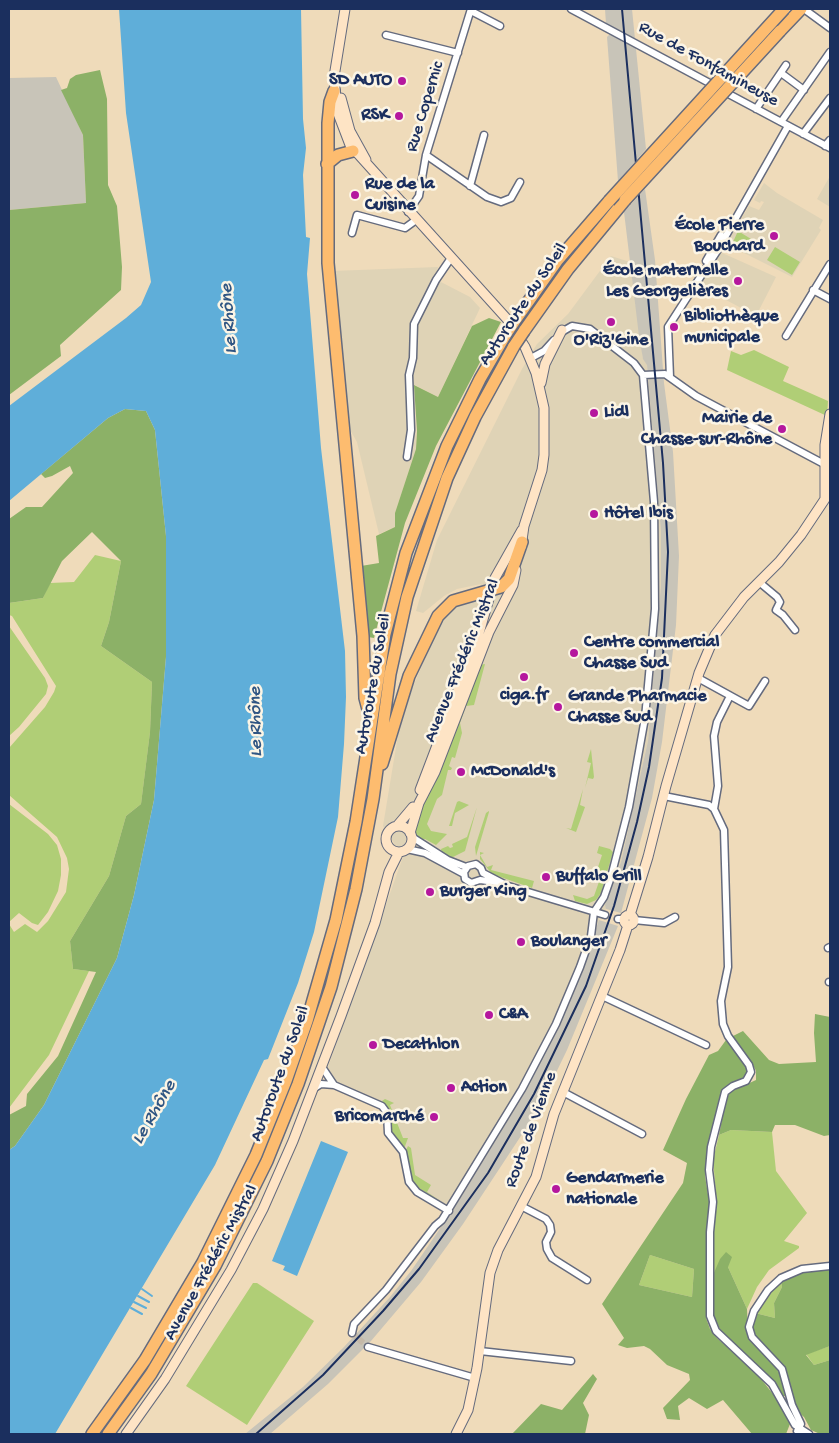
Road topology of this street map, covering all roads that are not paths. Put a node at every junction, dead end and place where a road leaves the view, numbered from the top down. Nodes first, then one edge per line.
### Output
1 (345, 9) edge
2 (571, 9) edge
3 (784, 9) edge
4 (802, 9) edge
5 (471, 10) edge
6 (500, 26) dead end
7 (830, 28) edge
8 (386, 35) dead end
9 (337, 51) junction
10 (458, 52) junction
11 (830, 52) edge
12 (786, 65) dead end
13 (780, 73) junction
14 (804, 90) junction
15 (334, 91) junction
16 (830, 98) edge
17 (756, 109) junction
18 (781, 122) junction
19 (788, 126) junction
20 (803, 134) junction
21 (484, 135) dead end
22 (830, 140) edge
23 (828, 147) edge
24 (353, 151) junction
25 (426, 155) junction
26 (327, 164) junction
27 (370, 168) junction
28 (520, 182) dead end
29 (470, 186) junction
30 (408, 212) junction
31 (416, 220) junction
32 (352, 233) dead end
33 (450, 258) junction
34 (830, 264) edge
35 (813, 290) junction
36 (830, 299) edge
37 (562, 330) junction
38 (786, 336) dead end
39 (531, 358) junction
40 (643, 375) junction
41 (670, 377) junction
42 (541, 391) junction
43 (830, 414) edge
44 (407, 457) dead end
45 (824, 464) junction
46 (828, 497) edge
47 (524, 526) junction
48 (522, 542) junction
49 (495, 578) junction
50 (509, 579) junction
51 (759, 582) junction
52 (490, 595) junction
53 (795, 630) dead end
54 (698, 678) junction
55 (765, 681) dead end
56 (730, 696) junction
57 (370, 718) junction
58 (375, 784) junction
59 (664, 796) junction
60 (714, 809) junction
61 (397, 826) junction
62 (411, 835) junction
63 (389, 848) junction
64 (403, 850) junction
65 (432, 854) junction
66 (465, 871) junction
67 (389, 872) junction
68 (482, 877) junction
69 (594, 912) junction
70 (605, 915) tunnel mouth
71 (675, 917) dead end
72 (627, 920) junction
73 (602, 996) junction
74 (706, 1045) dead end
75 (322, 1067) junction
76 (334, 1085) junction
77 (313, 1089) junction
78 (563, 1092) junction
79 (642, 1134) dead end
80 (521, 1206) junction
81 (448, 1211) junction
82 (830, 1266) edge
83 (588, 1280) dead end
84 (352, 1333) dead end
85 (368, 1347) tunnel mouth
86 (480, 1351) junction
87 (571, 1361) dead end
88 (475, 1378) junction
89 (799, 1431) edge
90 (92, 1434) edge
91 (108, 1434) edge
92 (126, 1434) edge
93 (456, 1434) edge
94 (809, 1434) edge

1 - 9 main road, Avenue Frédéric Mistral
2 - 17 street, Rue de Fonfamineuse
3 - 57 highway, Autoroute du Soleil, bridge
4 - 7 street
4 - 58 highway, Autoroute du Soleil, bridge
5 - 6 street
5 - 10 street, Rue Copernic
8 - 10 street
9 - 15 main road, Avenue Frédéric Mistral
9 - 27 main road, Avenue Frédéric Mistral
10 - 25 street, Rue Copernic
11 - 14 street
12 - 13 street
13 - 14 street
13 - 17 street
14 - 18 street
15 - 24 main road, Avenue Frédéric Mistral
15 - 26 highway
16 - 20 street
17 - 18 street, Rue de Fonfamineuse
18 - 19 street, Rue de Fonfamineuse
19 - 20 street, Rue de Fonfamineuse
19 - 41 street
20 - 23 street, Rue de Fonfamineuse
21 - 29 street
22 - 23 street
24 - 26 highway
24 - 27 main road, Avenue Frédéric Mistral
25 - 29 street
25 - 30 street, Rue Copernic
26 - 57 highway
27 - 30 main road, Avenue Frédéric Mistral
28 - 29 street
30 - 31 main road, Avenue Frédéric Mistral
31 - 32 street
31 - 33 main road, Avenue Frédéric Mistral
33 - 39 main road, Avenue Frédéric Mistral
33 - 44 street
34 - 35 street
35 - 36 street
35 - 38 street
37 - 39 street
37 - 40 street
37 - 42 main road
39 - 42 main road, Avenue Frédéric Mistral
40 - 41 street
40 - 69 street
41 - 45 street
42 - 47 main road, Avenue Frédéric Mistral
43 - 45 main road
45 - 46 main road
46 - 51 main road, Route de Vienne
47 - 48 main road, Avenue Frédéric Mistral
47 - 49 main road, Avenue Frédéric Mistral
48 - 50 highway
48 - 62 main road, Avenue Frédéric Mistral
49 - 50 main road
49 - 52 main road, Avenue Frédéric Mistral
50 - 52 highway
51 - 53 street
51 - 54 main road, Route de Vienne
52 - 58 highway
52 - 61 main road, Avenue Frédéric Mistral
54 - 56 street
54 - 59 main road, Route de Vienne
55 - 56 street
56 - 60 street
57 - 90 highway, Autoroute du Soleil
58 - 91 highway, Autoroute du Soleil
59 - 60 street
59 - 72 main road, Route de Vienne
60 - 89 street
61 - 62 main road
61 - 63 main road
62 - 64 main road
62 - 65 street
63 - 64 main road
63 - 67 main road, Avenue Frédéric Mistral
64 - 65 street
64 - 67 main road, Avenue Frédéric Mistral
65 - 66 street
66 - 68 street
66 - 68 street
67 - 75 main road, Avenue Frédéric Mistral
68 - 69 street
69 - 70 street
69 - 81 street
71 - 72 street
72 - 73 main road, Route de Vienne
73 - 74 street
73 - 78 main road, Route de Vienne
75 - 76 street
75 - 77 main road, Avenue Frédéric Mistral
76 - 77 street
76 - 81 street
77 - 92 main road, Avenue Frédéric Mistral
78 - 79 street
78 - 80 main road, Route de Vienne
80 - 83 street
80 - 86 main road, Route de Vienne
81 - 84 street
82 - 89 street
85 - 88 street
86 - 87 street
86 - 88 main road, Route de Vienne
88 - 93 main road, Route de Vienne
89 - 94 street

